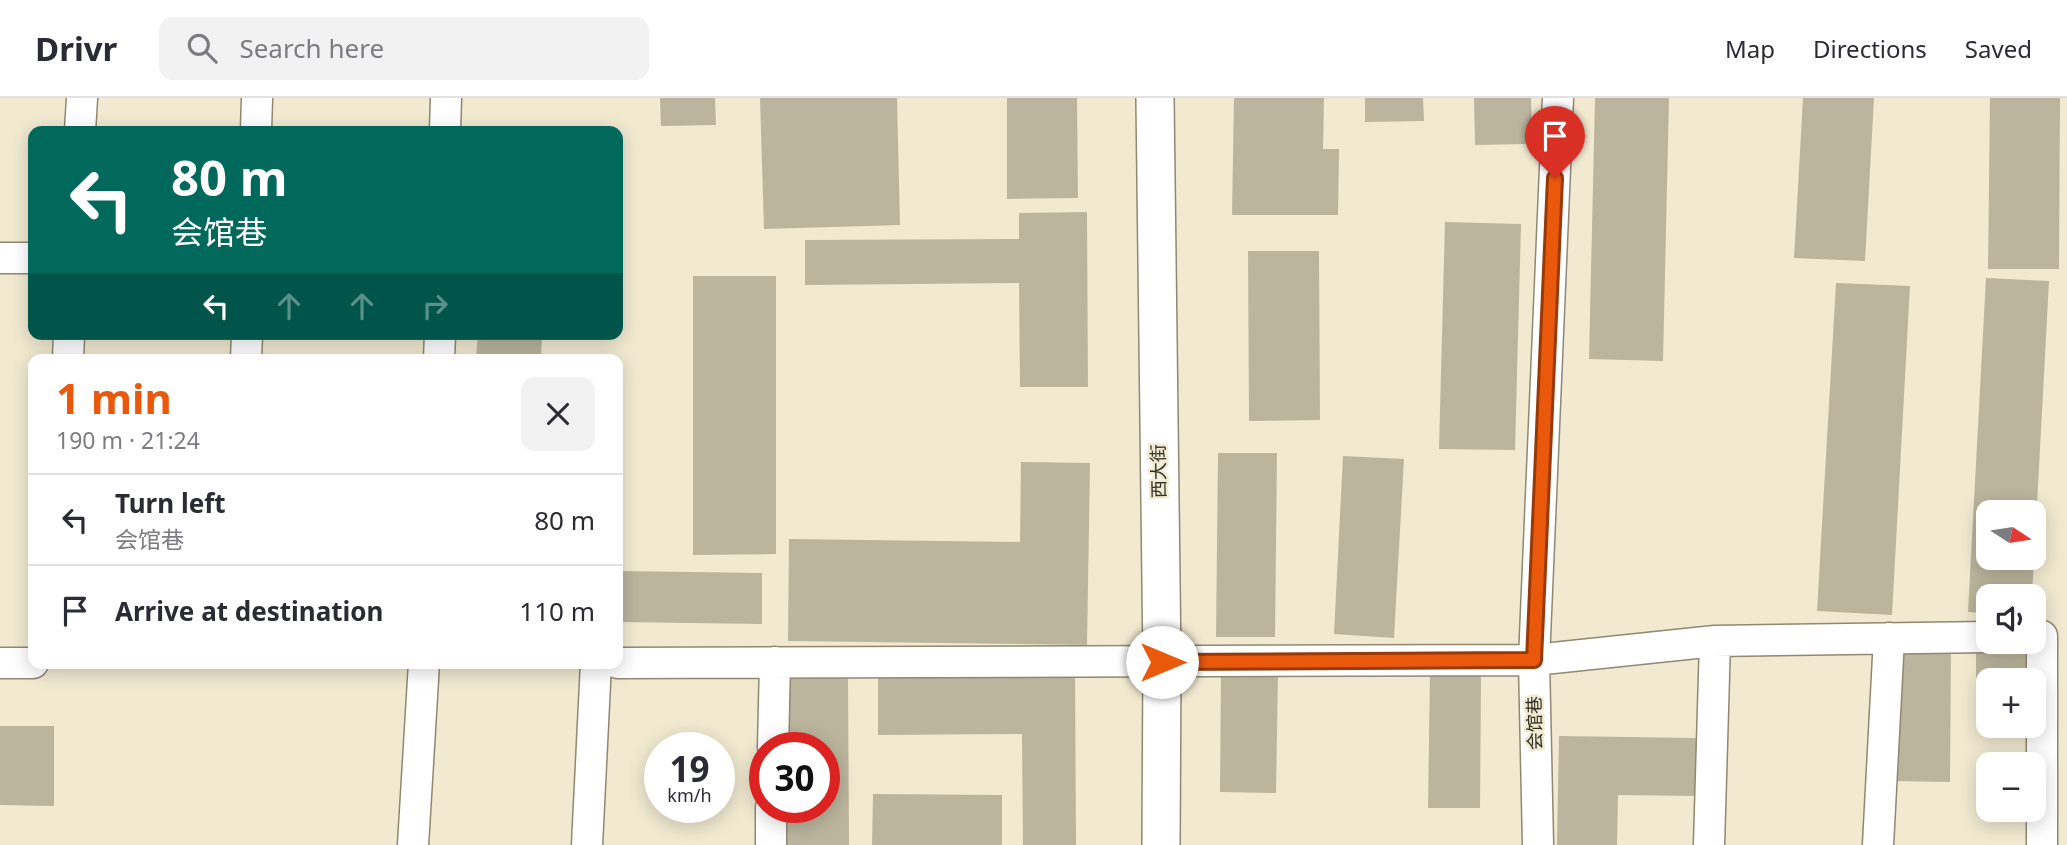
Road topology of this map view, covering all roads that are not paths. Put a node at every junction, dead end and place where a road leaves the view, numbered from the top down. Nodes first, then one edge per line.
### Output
1 (82, 98) edge
2 (257, 98) edge
3 (446, 98) edge
4 (1155, 98) edge
5 (1558, 98) edge
6 (80, 126) edge
7 (256, 126) edge
8 (445, 126) edge
9 (0, 258) edge
10 (28, 258) edge
11 (1976, 637) edge
12 (2047, 637) edge
13 (1889, 638) junction
14 (1715, 641) junction
15 (1534, 660) junction
16 (1162, 662) junction
17 (0, 663) edge
18 (28, 663) edge
19 (623, 663) edge
20 (775, 663) junction
21 (424, 669) edge
22 (596, 669) edge
23 (773, 732) edge
24 (771, 823) edge
25 (413, 845) edge
26 (587, 845) edge
27 (771, 845) edge
28 (1161, 845) edge
29 (1538, 845) edge
30 (1709, 845) edge
31 (1878, 845) edge
32 (2042, 845) edge

1 - 6 street
2 - 7 street
3 - 8 street
4 - 16 main road, 西大街
5 - 15 street, 会馆巷
9 - 10 street
11 - 13 street
12 - 32 street
13 - 14 street
13 - 31 street
14 - 15 street
14 - 30 street
15 - 16 street
15 - 29 street, 会馆巷
16 - 20 street
16 - 28 main road, 西大街
17 - 18 street
19 - 20 street
20 - 23 street
21 - 25 street
22 - 26 street
24 - 27 street

